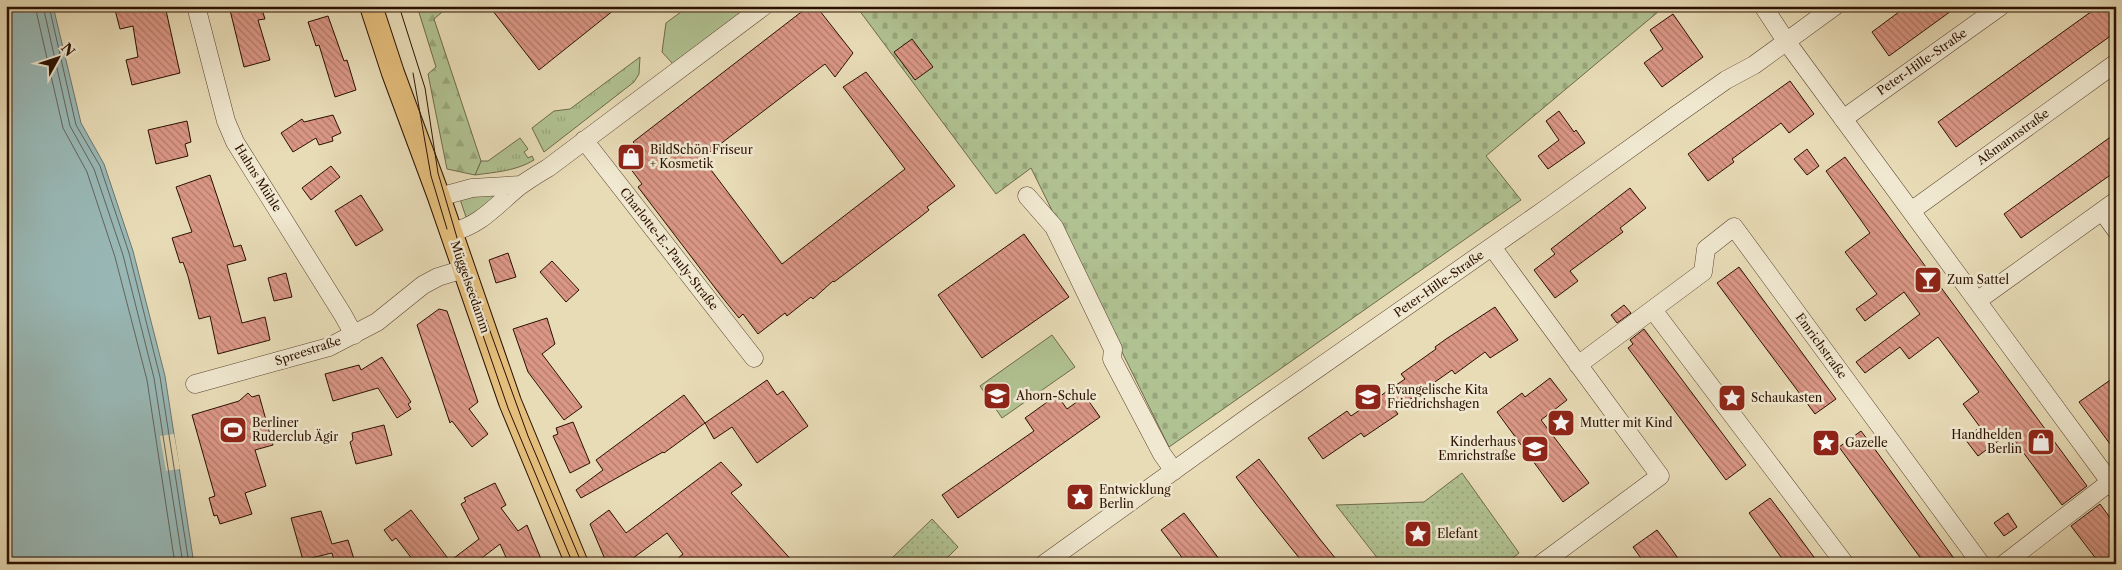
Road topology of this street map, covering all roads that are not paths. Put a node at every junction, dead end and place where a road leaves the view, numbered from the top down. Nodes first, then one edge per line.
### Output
1 (196, 6) edge
2 (372, 6) edge
3 (764, 6) edge
4 (1763, 6) edge
5 (1835, 6) edge
6 (2001, 6) edge
7 (1786, 41) junction
8 (2116, 63) edge
9 (1843, 119) junction
10 (584, 140) junction
11 (521, 185) junction
12 (1027, 196) dead end
13 (439, 197) junction
14 (2109, 206) edge
15 (1911, 211) junction
16 (2116, 230) edge
17 (451, 232) junction
18 (1492, 247) junction
19 (464, 269) junction
20 (1977, 301) junction
21 (1653, 310) junction
22 (354, 335) junction
23 (754, 358) dead end
24 (1578, 365) junction
25 (195, 384) dead end
26 (1174, 471) junction
27 (2113, 486) edge
28 (577, 564) edge
29 (1044, 564) edge
30 (1541, 564) edge
31 (1845, 564) edge
32 (1981, 564) edge
33 (2004, 564) edge

1 - 22 street, Hahns Mühle
2 - 13 main road, Müggelseedamm
3 - 10 street
4 - 7 street
5 - 7 street, Peter-Hille-Straße
6 - 9 street, Peter-Hille-Straße
7 - 9 street
7 - 18 street, Peter-Hille-Straße
8 - 15 street, Aßmannstraße
9 - 15 street
10 - 11 street
10 - 23 street, Charlotte-E.-Pauly-Straße
11 - 13 street
11 - 17 street
12 - 26 street
13 - 17 main road, Müggelseedamm
14 - 16 street
14 - 20 street
15 - 20 street
17 - 19 main road, Müggelseedamm
18 - 24 street
18 - 26 street, Peter-Hille-Straße
19 - 22 street, Spreestraße
19 - 28 main road, Müggelseedamm
20 - 27 street
21 - 24 street, Emrichstraße
21 - 31 street
21 - 32 street, Emrichstraße
22 - 25 street, Spreestraße
24 - 30 street
26 - 29 street, Peter-Hille-Straße
27 - 33 street

